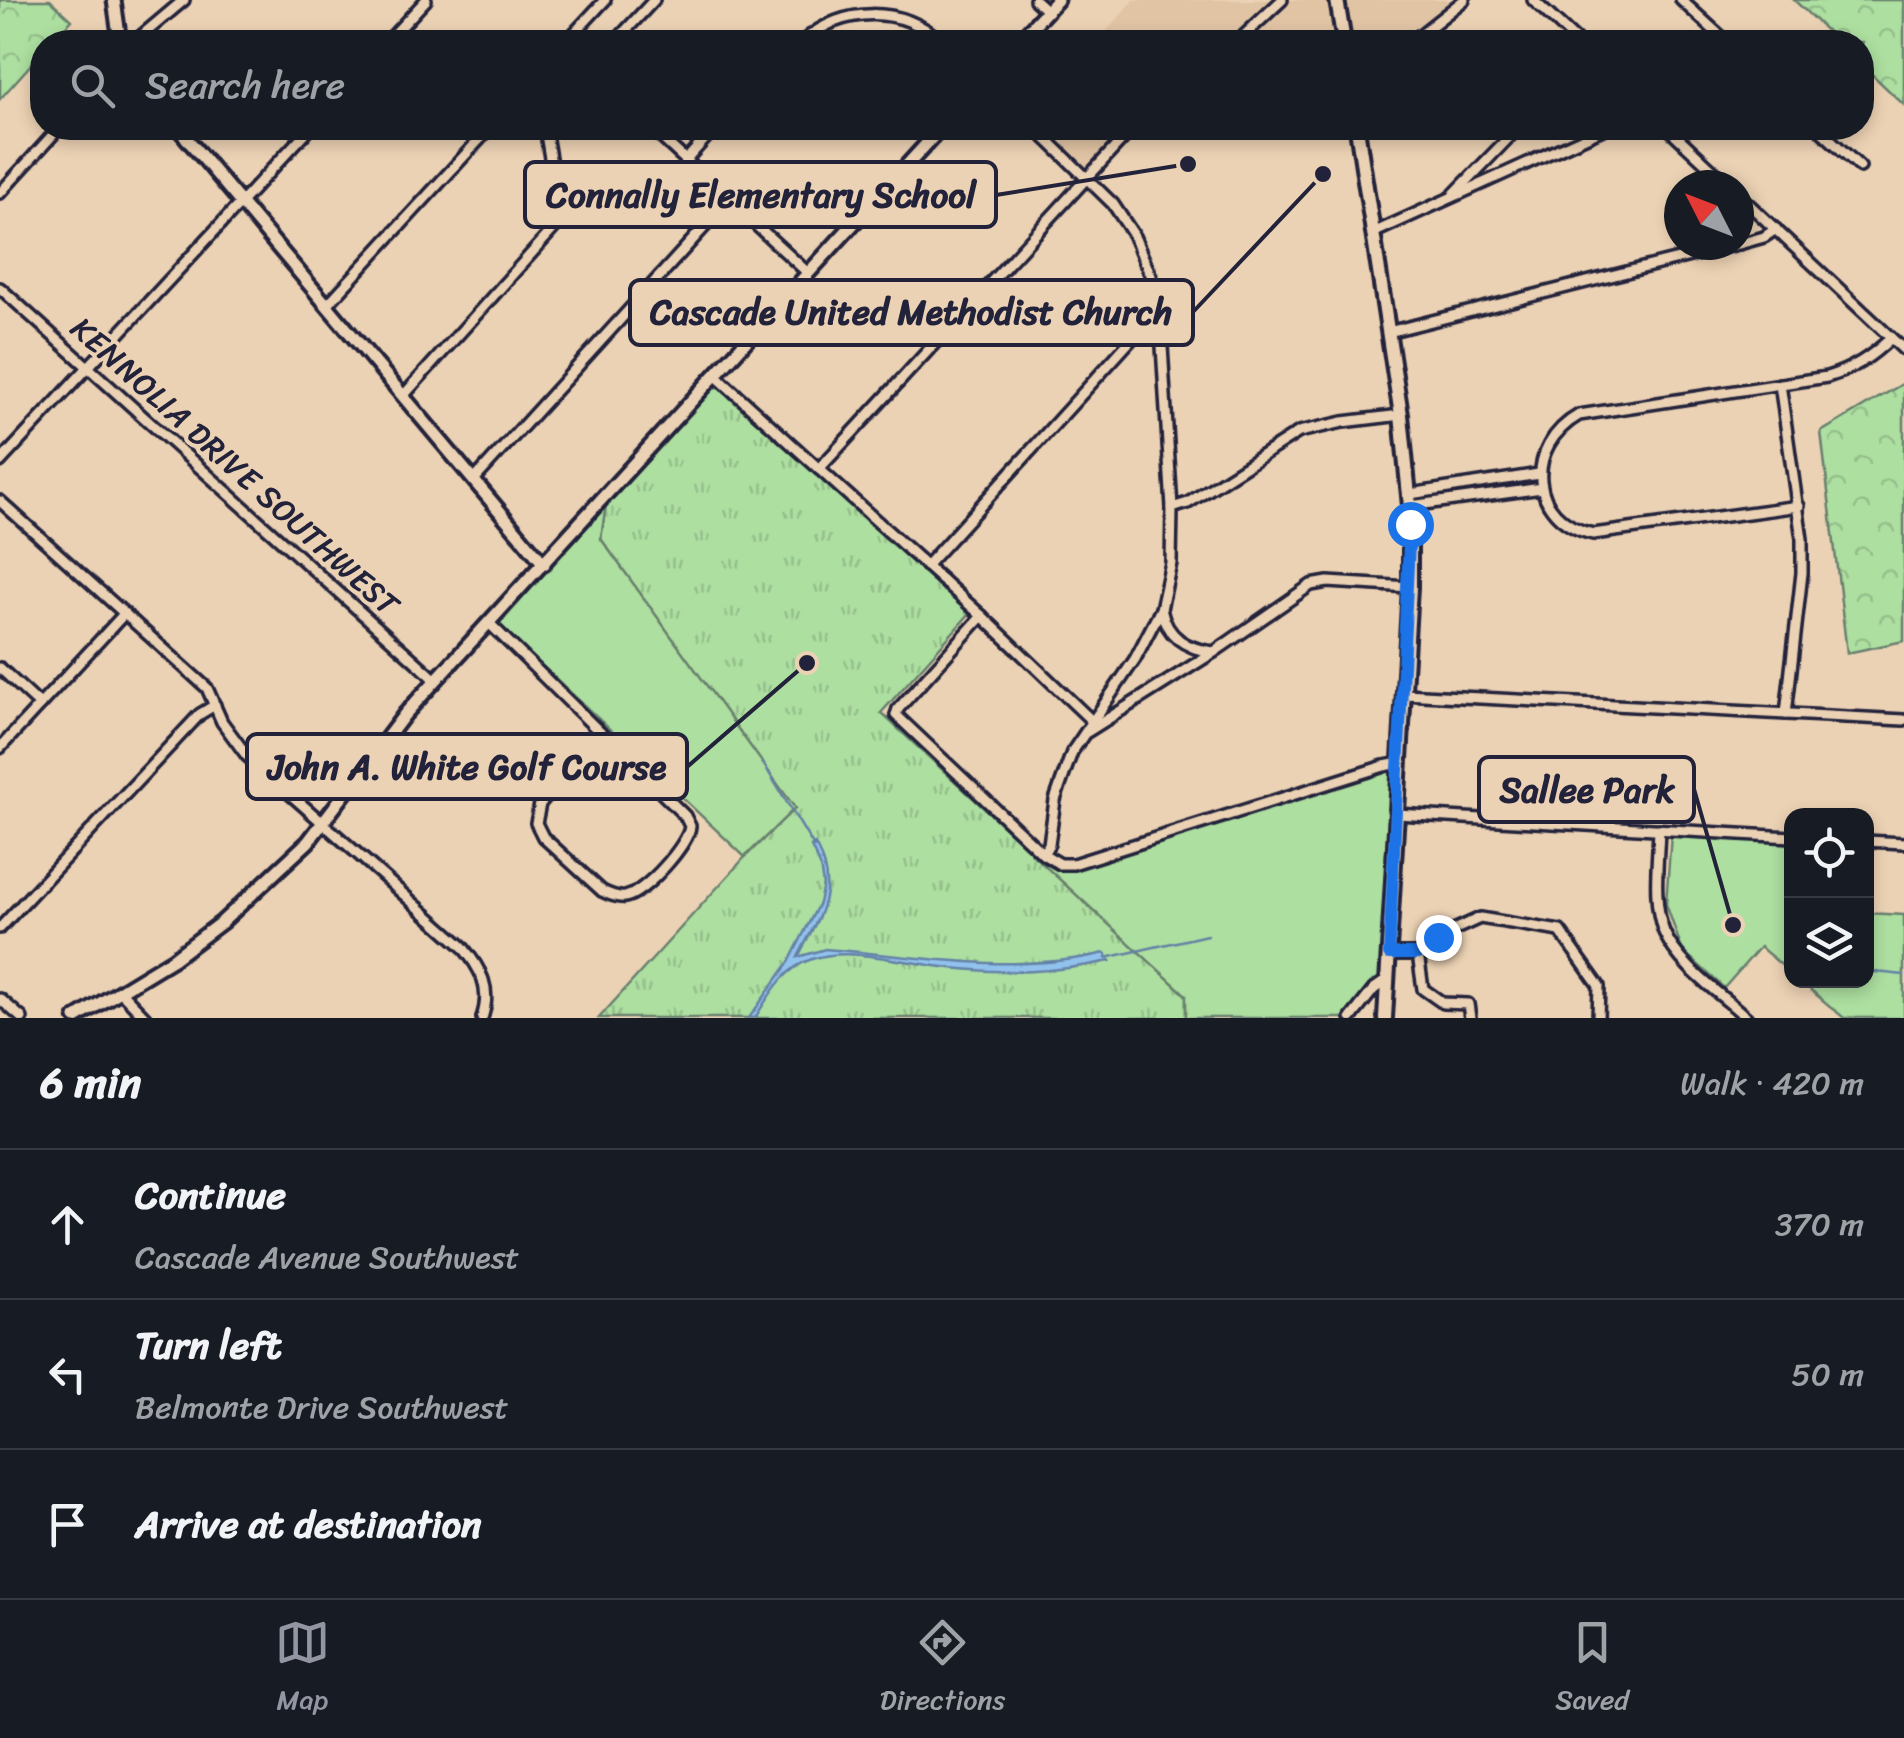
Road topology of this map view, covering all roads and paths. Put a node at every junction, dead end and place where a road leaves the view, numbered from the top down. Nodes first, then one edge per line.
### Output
1 (114, 0) edge
2 (184, 0) edge
3 (426, 0) edge
4 (605, 0) edge
5 (654, 0) edge
6 (1035, 0) edge
7 (1057, 0) edge
8 (1282, 0) edge
9 (1337, 0) edge
10 (1464, 0) edge
11 (1681, 0) edge
12 (1536, 1) edge
13 (1046, 11) junction
14 (118, 30) edge
15 (148, 30) edge
16 (399, 30) edge
17 (577, 30) edge
18 (626, 30) edge
19 (818, 30) edge
20 (924, 30) edge
21 (1029, 30) edge
22 (1250, 30) edge
23 (1342, 30) edge
24 (1427, 30) edge
25 (1566, 30) edge
26 (1714, 30) edge
27 (48, 140) edge
28 (188, 140) edge
29 (299, 140) edge
30 (479, 140) edge
31 (547, 140) edge
32 (664, 140) edge
33 (704, 140) edge
34 (929, 140) edge
35 (1048, 140) edge
36 (1122, 140) edge
37 (1358, 140) edge
38 (1507, 140) edge
39 (1579, 140) edge
40 (1681, 140) edge
41 (1831, 140) edge
42 (686, 160) junction
43 (1860, 167) dead end
44 (1713, 170) edge
45 (1088, 176) junction
46 (0, 192) edge
47 (1451, 198) junction
48 (729, 200) junction
49 (242, 202) junction
50 (1754, 209) edge
51 (1776, 229) junction
52 (1373, 233) junction
53 (1754, 239) edge
54 (1674, 260) edge
55 (808, 273) junction
56 (0, 288) edge
57 (328, 304) junction
58 (1160, 314) junction
59 (1388, 332) junction
60 (1891, 338) junction
61 (1904, 350) edge
62 (88, 368) junction
63 (715, 375) junction
64 (1780, 384) junction
65 (404, 395) junction
66 (1401, 415) junction
67 (0, 462) edge
68 (819, 469) junction
69 (1540, 474) junction
70 (474, 480) junction
71 (1542, 488) junction
72 (1410, 500) junction
73 (0, 501) edge
74 (1799, 506) junction
75 (1172, 508) junction
76 (544, 564) junction
77 (926, 566) junction
78 (1410, 587) junction
79 (1161, 609) junction
80 (124, 614) junction
81 (982, 616) junction
82 (489, 623) junction
83 (1214, 652) junction
84 (0, 668) edge
85 (436, 680) junction
86 (1404, 694) junction
87 (40, 705) junction
88 (215, 705) junction
89 (1786, 714) junction
90 (1904, 720) edge
91 (1093, 722) junction
92 (600, 732) junction
93 (1085, 734) junction
94 (0, 748) edge
95 (1400, 764) junction
96 (1397, 814) junction
97 (324, 824) junction
98 (1659, 829) junction
99 (1784, 836) edge
100 (1874, 841) edge
101 (1904, 843) edge
102 (1043, 854) junction
103 (0, 928) edge
104 (1389, 954) junction
105 (1418, 954) junction
106 (1388, 980) junction
107 (121, 992) junction
108 (0, 999) edge
109 (22, 1018) edge
110 (76, 1018) edge
111 (146, 1018) edge
112 (482, 1018) edge
113 (1351, 1018) edge
114 (1385, 1018) edge
115 (1470, 1018) edge
116 (1598, 1018) edge
117 (1746, 1018) edge

1 - 14 street
2 - 15 street
3 - 16 street
4 - 17 street
5 - 18 street
6 - 13 street
7 - 13 street
8 - 22 street
9 - 23 main road
10 - 24 street
11 - 26 street
12 - 25 street
13 - 21 street
19 - 20 street
27 - 46 street
28 - 49 street
29 - 49 street
30 - 57 street
31 - 65 street
32 - 42 street
33 - 42 street
34 - 55 street
35 - 45 street
36 - 45 street
37 - 52 main road
38 - 47 street
39 - 47 street
40 - 44 street
41 - 43 street
42 - 48 street
45 - 58 street
45 - 68 street
47 - 52 street
48 - 55 street
48 - 70 street
49 - 57 street
49 - 62 street
50 - 51 street
51 - 53 street
51 - 60 street
52 - 59 main road
54 - 59 street
55 - 63 street
56 - 62 street, KENNOLIA DRIVE SOUTHWEST
57 - 65 street
58 - 75 street
58 - 77 street
59 - 66 main road
60 - 61 street
60 - 64 street
62 - 67 street
62 - 85 street, KENNOLIA DRIVE SOUTHWEST
63 - 68 street
63 - 76 street
64 - 69 street
64 - 74 street
65 - 70 street
66 - 72 main road
66 - 75 street
68 - 77 street
69 - 71 street
69 - 72 street
70 - 76 street
71 - 72 street
71 - 74 street
72 - 78 main road
73 - 80 street
74 - 89 street
75 - 79 street
76 - 82 street
77 - 81 street
78 - 83 street
78 - 86 main road
79 - 83 street
79 - 91 street
80 - 87 street
80 - 88 street
81 - 91 street
81 - 102 street
82 - 85 street
82 - 92 street
83 - 93 street
84 - 87 street
85 - 97 street
86 - 89 street
86 - 95 main road
87 - 94 street
88 - 97 street
88 - 103 street
89 - 90 street
91 - 93 street
92 - 92 street
93 - 102 street
95 - 96 main road
95 - 102 street
96 - 98 street
96 - 104 main road
97 - 107 street
97 - 112 street
98 - 99 street
98 - 117 street
100 - 101 street
104 - 105 street
104 - 106 main road
105 - 115 street
105 - 116 street
106 - 113 street
106 - 114 main road
107 - 110 street
107 - 111 street
108 - 109 street

